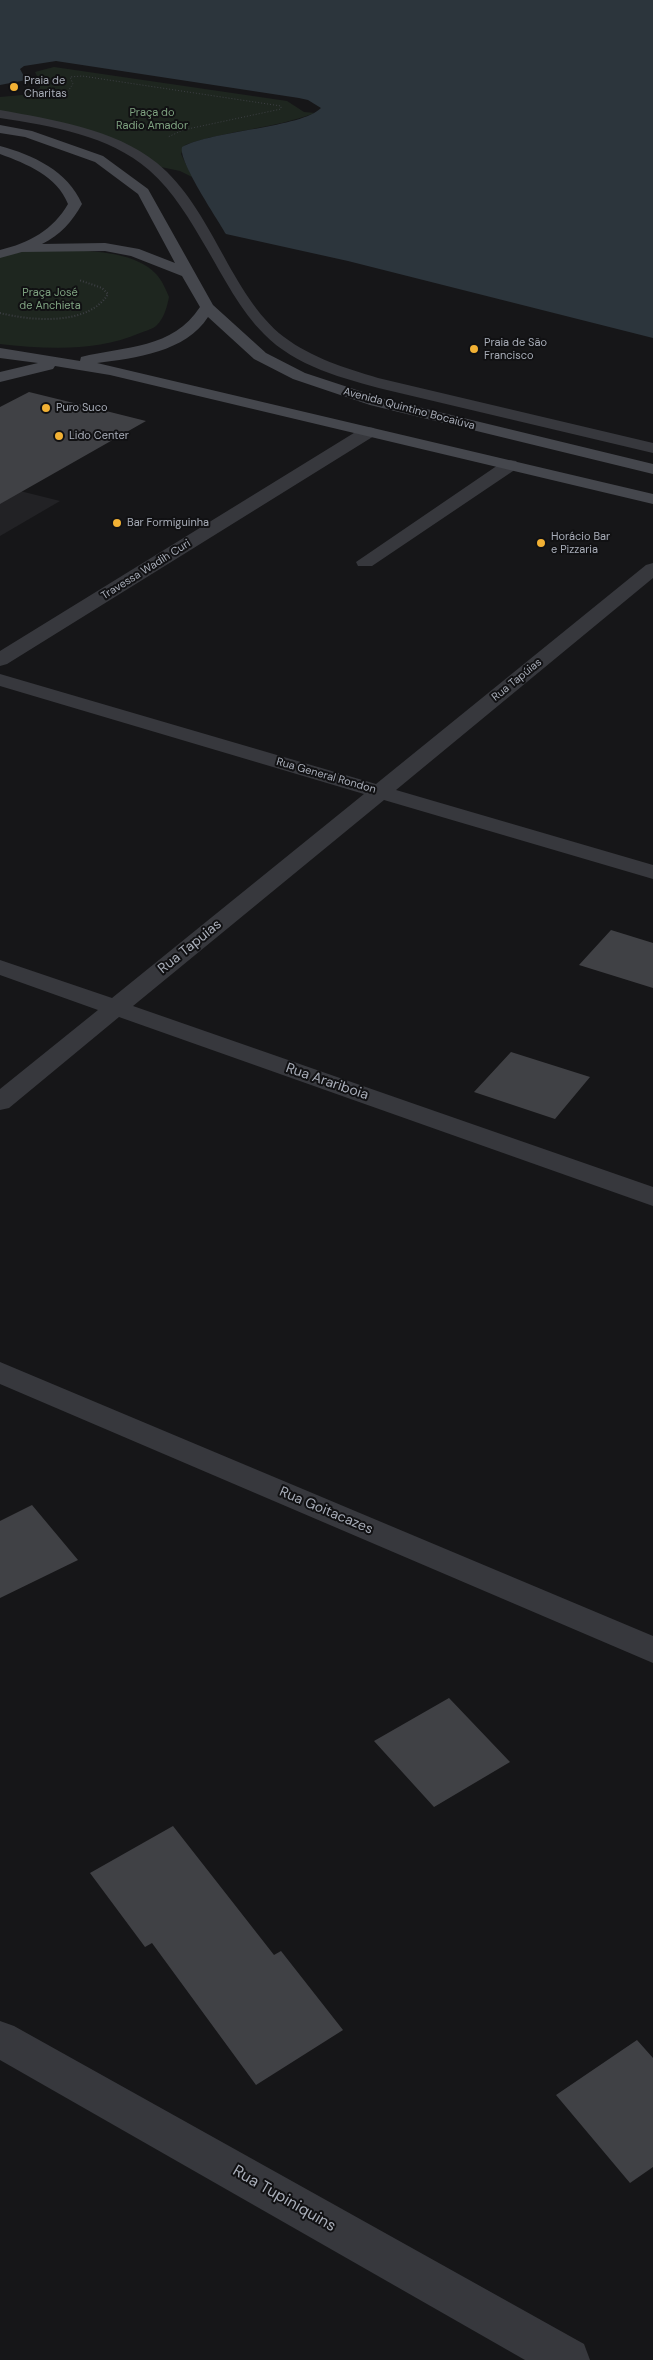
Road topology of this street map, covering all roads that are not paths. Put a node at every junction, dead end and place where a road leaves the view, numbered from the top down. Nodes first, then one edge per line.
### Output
1 (0, 114) edge
2 (0, 129) edge
3 (0, 150) edge
4 (22, 249) junction
5 (0, 254) edge
6 (187, 273) junction
7 (207, 307) junction
8 (0, 353) edge
9 (66, 363) junction
10 (0, 377) edge
11 (368, 432) junction
12 (653, 448) edge
13 (510, 465) junction
14 (653, 469) edge
15 (653, 499) edge
16 (366, 562) dead end
17 (653, 569) edge
18 (0, 660) edge
19 (0, 680) edge
20 (381, 792) junction
21 (653, 872) edge
22 (0, 967) edge
23 (115, 1008) junction
24 (0, 1102) edge
25 (653, 1197) edge
26 (0, 1372) edge
27 (653, 1650) edge
28 (0, 2039) edge
29 (568, 2360) edge

1 - 12 street
2 - 6 main road, Avenida Quintino Bocaiúva
3 - 4 main road
4 - 5 main road
4 - 6 main road
6 - 7 main road, Avenida Quintino Bocaiúva
7 - 9 main road
7 - 14 main road, Avenida Quintino Bocaiúva
8 - 9 main road
9 - 10 main road
9 - 11 main road
11 - 13 main road
11 - 18 street, Travessa Wadih Curi
13 - 15 main road
13 - 16 street
17 - 20 street, Rua Tapúias
19 - 20 street, Rua General Rondon
20 - 21 street, Rua General Rondon
20 - 23 street, Rua Tapuias
22 - 23 street, Rua Arariboia
23 - 24 street, Rua Tapuias
23 - 25 street, Rua Arariboia
26 - 27 street, Rua Goitacazes
28 - 29 street, Rua Tupiniquins

